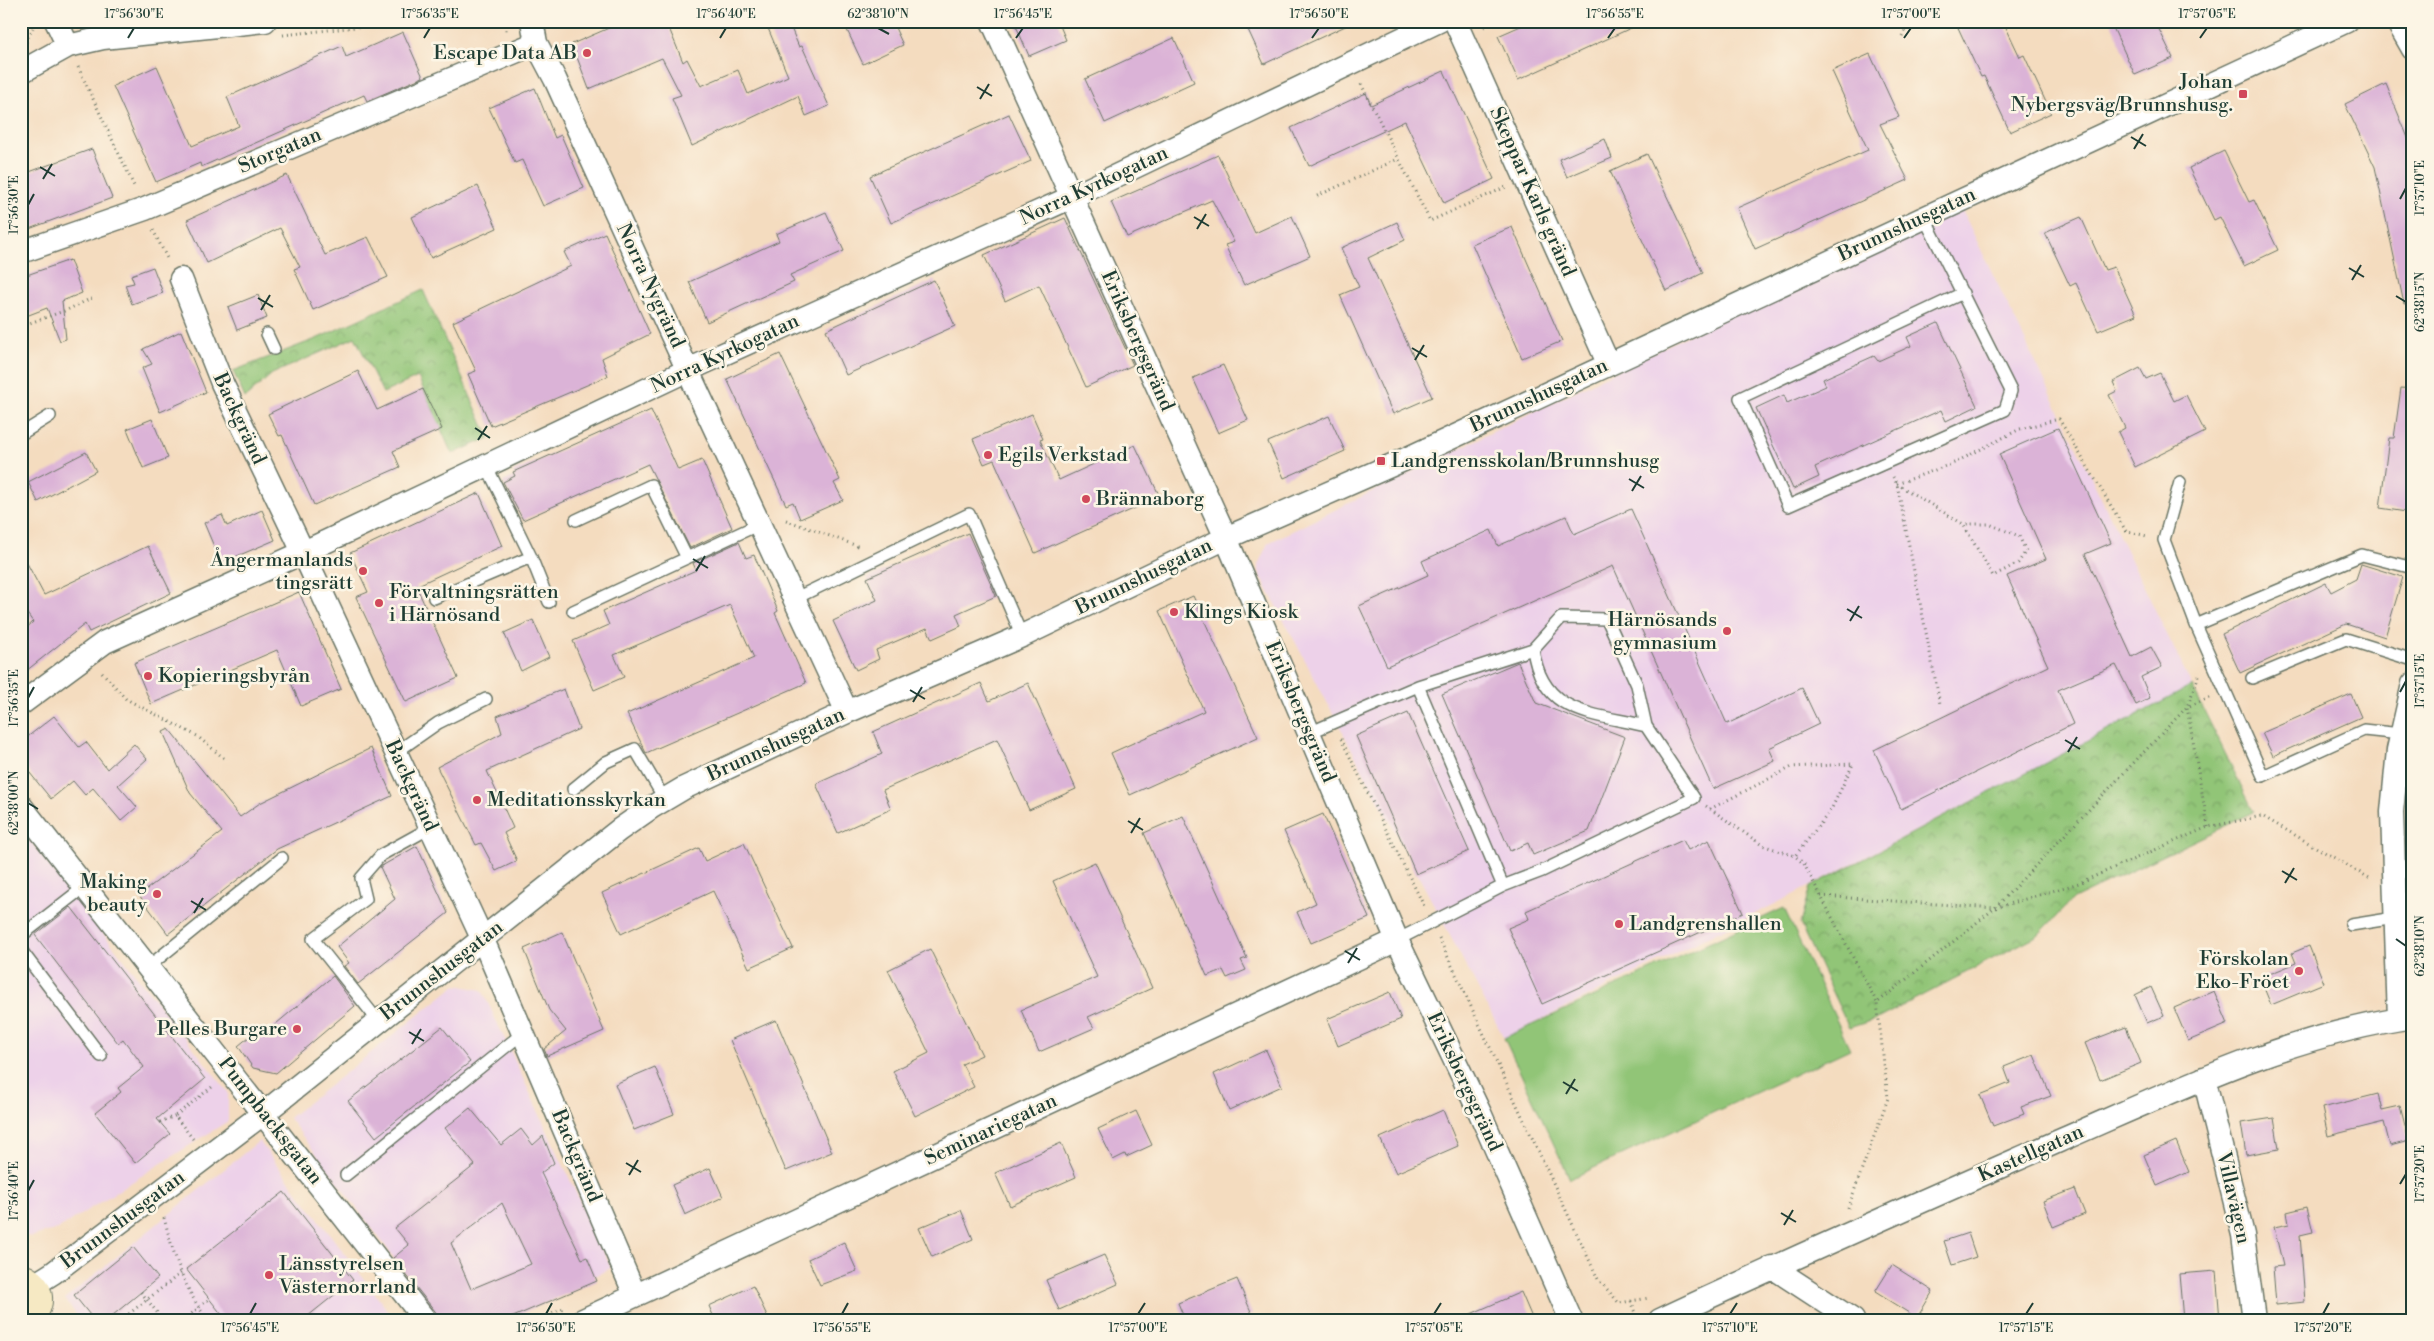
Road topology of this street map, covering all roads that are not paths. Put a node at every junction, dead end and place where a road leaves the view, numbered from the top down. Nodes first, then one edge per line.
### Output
1 (265, 21) edge
2 (532, 21) edge
3 (992, 21) edge
4 (1440, 21) edge
5 (1455, 21) edge
6 (2347, 21) edge
7 (2397, 21) edge
8 (46, 22) edge
9 (164, 27) edge
10 (536, 43) junction
11 (68, 46) junction
12 (2413, 49) edge
13 (21, 72) edge
14 (1072, 197) junction
15 (1924, 217) junction
16 (21, 252) edge
17 (181, 279) dead end
18 (1963, 293) junction
19 (267, 334) dead end
20 (274, 349) dead end
21 (1608, 363) junction
22 (688, 370) junction
23 (50, 416) dead end
24 (21, 434) edge
25 (486, 465) junction
26 (2180, 482) dead end
27 (576, 520) dead end
28 (758, 522) junction
29 (1226, 538) junction
30 (302, 553) junction
31 (531, 557) junction
32 (687, 558) junction
33 (2413, 568) edge
34 (434, 598) dead end
35 (794, 599) junction
36 (549, 602) dead end
37 (573, 611) dead end
38 (2196, 625) junction
39 (1022, 636) junction
40 (1533, 649) junction
41 (2413, 660) edge
42 (2252, 678) dead end
43 (2413, 684) edge
44 (1418, 686) junction
45 (486, 699) dead end
46 (21, 704) edge
47 (847, 712) junction
48 (1646, 726) junction
49 (1309, 733) junction
50 (2401, 734) junction
51 (395, 753) junction
52 (573, 789) dead end
53 (27, 799) edge
54 (665, 800) junction
55 (430, 828) junction
56 (282, 858) dead end
57 (1503, 886) junction
58 (84, 887) junction
59 (2395, 918) junction
60 (2351, 925) dead end
61 (21, 936) edge
62 (483, 940) junction
63 (1398, 940) junction
64 (21, 950) edge
65 (148, 967) junction
66 (2406, 1018) edge
67 (379, 1022) junction
68 (523, 1034) junction
69 (102, 1056) dead end
70 (2204, 1078) junction
71 (264, 1113) junction
72 (346, 1174) dead end
73 (1772, 1267) junction
74 (28, 1282) edge
75 (635, 1295) junction
76 (575, 1313) edge
77 (29, 1319) edge
78 (425, 1320) edge
79 (1571, 1320) edge
80 (1660, 1320) edge
81 (1853, 1320) edge
82 (2254, 1320) edge

1 - 9 street
2 - 10 street, Norra Nygränd
3 - 14 street, Eriksbergsgränd
4 - 14 street, Norra Kyrkogatan
5 - 21 street, Skeppar Karls gränd
6 - 15 street, Brunnshusgatan
7 - 12 street
8 - 11 street
9 - 11 street
10 - 16 street, Storgatan
10 - 22 street, Norra Nygränd
11 - 13 street
14 - 22 street, Norra Kyrkogatan
14 - 29 street, Eriksbergsgränd
15 - 18 lane
15 - 21 street, Brunnshusgatan
17 - 30 street, Backgränd
18 - 18 lane
19 - 20 lane
21 - 29 street, Brunnshusgatan
22 - 25 street, Norra Kyrkogatan
22 - 28 street, Norra Nygränd
23 - 24 lane
25 - 30 street, Norra Kyrkogatan
25 - 31 lane
26 - 38 lane
27 - 32 lane
28 - 32 lane
28 - 35 street, Norra Nygränd
29 - 39 street, Brunnshusgatan
29 - 49 street, Eriksbergsgränd
30 - 46 street, Norra Kyrkogatan
30 - 51 street, Backgränd
31 - 34 lane
31 - 36 lane
32 - 37 lane
33 - 38 lane
35 - 39 lane
35 - 47 street, Norra Nygränd
38 - 50 lane
39 - 47 street, Brunnshusgatan
40 - 44 lane
40 - 48 lane
40 - 48 lane
41 - 42 lane
43 - 50 street
44 - 49 lane
44 - 57 lane
45 - 51 lane
47 - 54 street, Brunnshusgatan
48 - 57 lane
49 - 63 street, Eriksbergsgränd
50 - 59 street
51 - 55 street, Backgränd
52 - 54 lane
53 - 58 street, Pumpbacksgatan
54 - 62 street, Brunnshusgatan
55 - 62 street, Backgränd
55 - 67 lane
56 - 65 lane
57 - 63 lane
58 - 61 lane
58 - 65 street, Pumpbacksgatan
59 - 60 lane
59 - 66 street
62 - 67 street, Brunnshusgatan
62 - 68 street, Backgränd
63 - 75 street, Seminariegatan
63 - 79 street, Eriksbergsgränd
64 - 69 lane
65 - 71 street, Pumpbacksgatan
66 - 70 street, Kastellgatan
67 - 71 street, Brunnshusgatan
68 - 72 lane
68 - 75 street, Backgränd
70 - 73 street, Kastellgatan
70 - 82 street, Villavägen
71 - 74 street, Brunnshusgatan
71 - 78 street, Pumpbacksgatan
73 - 80 street, Kastellgatan
73 - 81 street
74 - 77 main road
75 - 76 street, Seminariegatan

